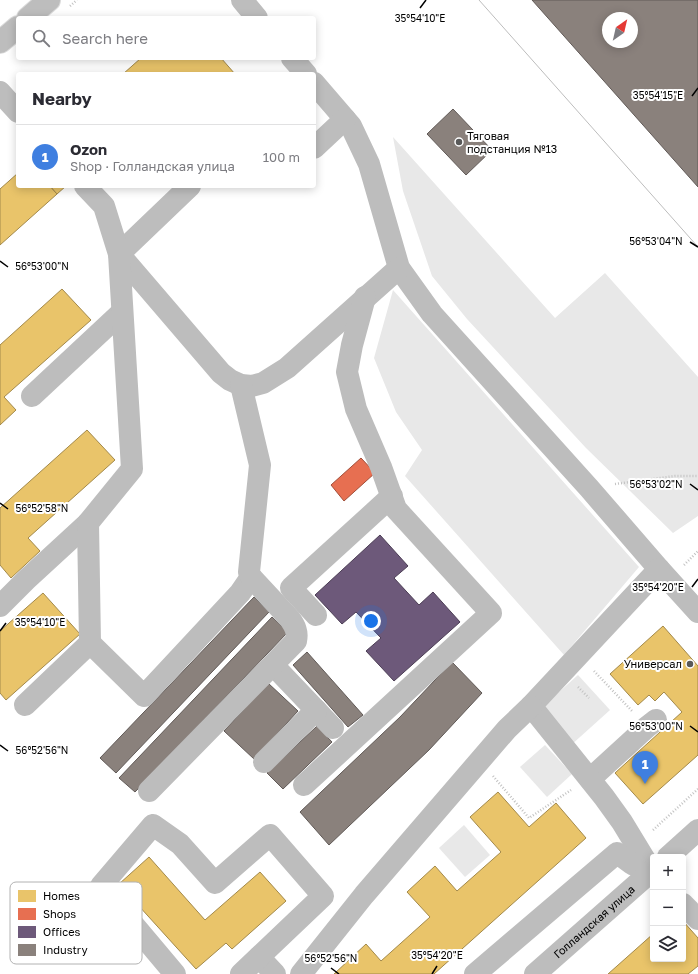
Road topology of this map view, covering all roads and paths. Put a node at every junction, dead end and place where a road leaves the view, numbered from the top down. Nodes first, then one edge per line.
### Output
1 (49, 0) edge
2 (242, 0) edge
3 (30, 16) edge
4 (256, 16) edge
5 (16, 29) edge
6 (0, 42) edge
7 (294, 60) edge
8 (304, 72) edge
9 (316, 85) edge
10 (0, 92) edge
11 (16, 110) edge
12 (345, 119) junction
13 (316, 146) edge
14 (87, 188) edge
15 (188, 188) edge
16 (119, 254) junction
17 (399, 268) junction
18 (365, 298) junction
19 (122, 312) junction
20 (241, 385) junction
21 (32, 396) dead end
22 (698, 476) edge
23 (589, 488) junction
24 (392, 496) junction
25 (88, 523) junction
26 (659, 569) junction
27 (250, 578) junction
28 (696, 605) edge
29 (0, 606) edge
30 (316, 615) dead end
31 (90, 642) junction
32 (580, 653) junction
33 (273, 664) junction
34 (574, 682) dead end
35 (589, 698) dead end
36 (25, 705) dead end
37 (530, 706) junction
38 (316, 710) junction
39 (652, 724) joint
40 (333, 728) dead end
41 (480, 761) junction
42 (264, 762) dead end
43 (590, 779) junction
44 (304, 785) dead end
45 (698, 789) edge
46 (149, 791) dead end
47 (653, 830) dead end
48 (698, 830) edge
49 (671, 854) edge
50 (650, 868) edge
51 (650, 870) edge
52 (650, 873) edge
53 (104, 882) edge
54 (686, 907) edge
55 (698, 919) edge
56 (142, 935) edge
57 (259, 957) junction
58 (175, 974) edge
59 (241, 974) edge
60 (274, 974) edge
61 (301, 974) edge
62 (475, 974) edge
63 (535, 974) edge

1 - 3 street
2 - 4 street
5 - 6 street
7 - 8 street
9 - 12 street
10 - 11 street
12 - 13 street
12 - 17 street
14 - 16 street
15 - 16 street
16 - 19 street
16 - 20 street
17 - 18 street
17 - 23 street
18 - 20 street
18 - 24 street
19 - 21 street
19 - 25 street
20 - 27 street
22 - 23 path
23 - 26 street
24 - 30 street
24 - 44 street
25 - 29 street
25 - 31 street
26 - 28 street
26 - 32 street
27 - 31 street
27 - 33 street
31 - 36 street
32 - 37 street
32 - 39 path
33 - 38 street
33 - 46 street
34 - 35 path
37 - 41 street
37 - 43 street
38 - 40 street
38 - 42 street
39 - 43 street
41 - 43 path
41 - 61 street
43 - 50 street
45 - 47 path
48 - 49 street
51 - 62 street
52 - 63 street, Голландская улица
53 - 57 street
54 - 55 street
56 - 58 street
57 - 59 street
57 - 60 street

